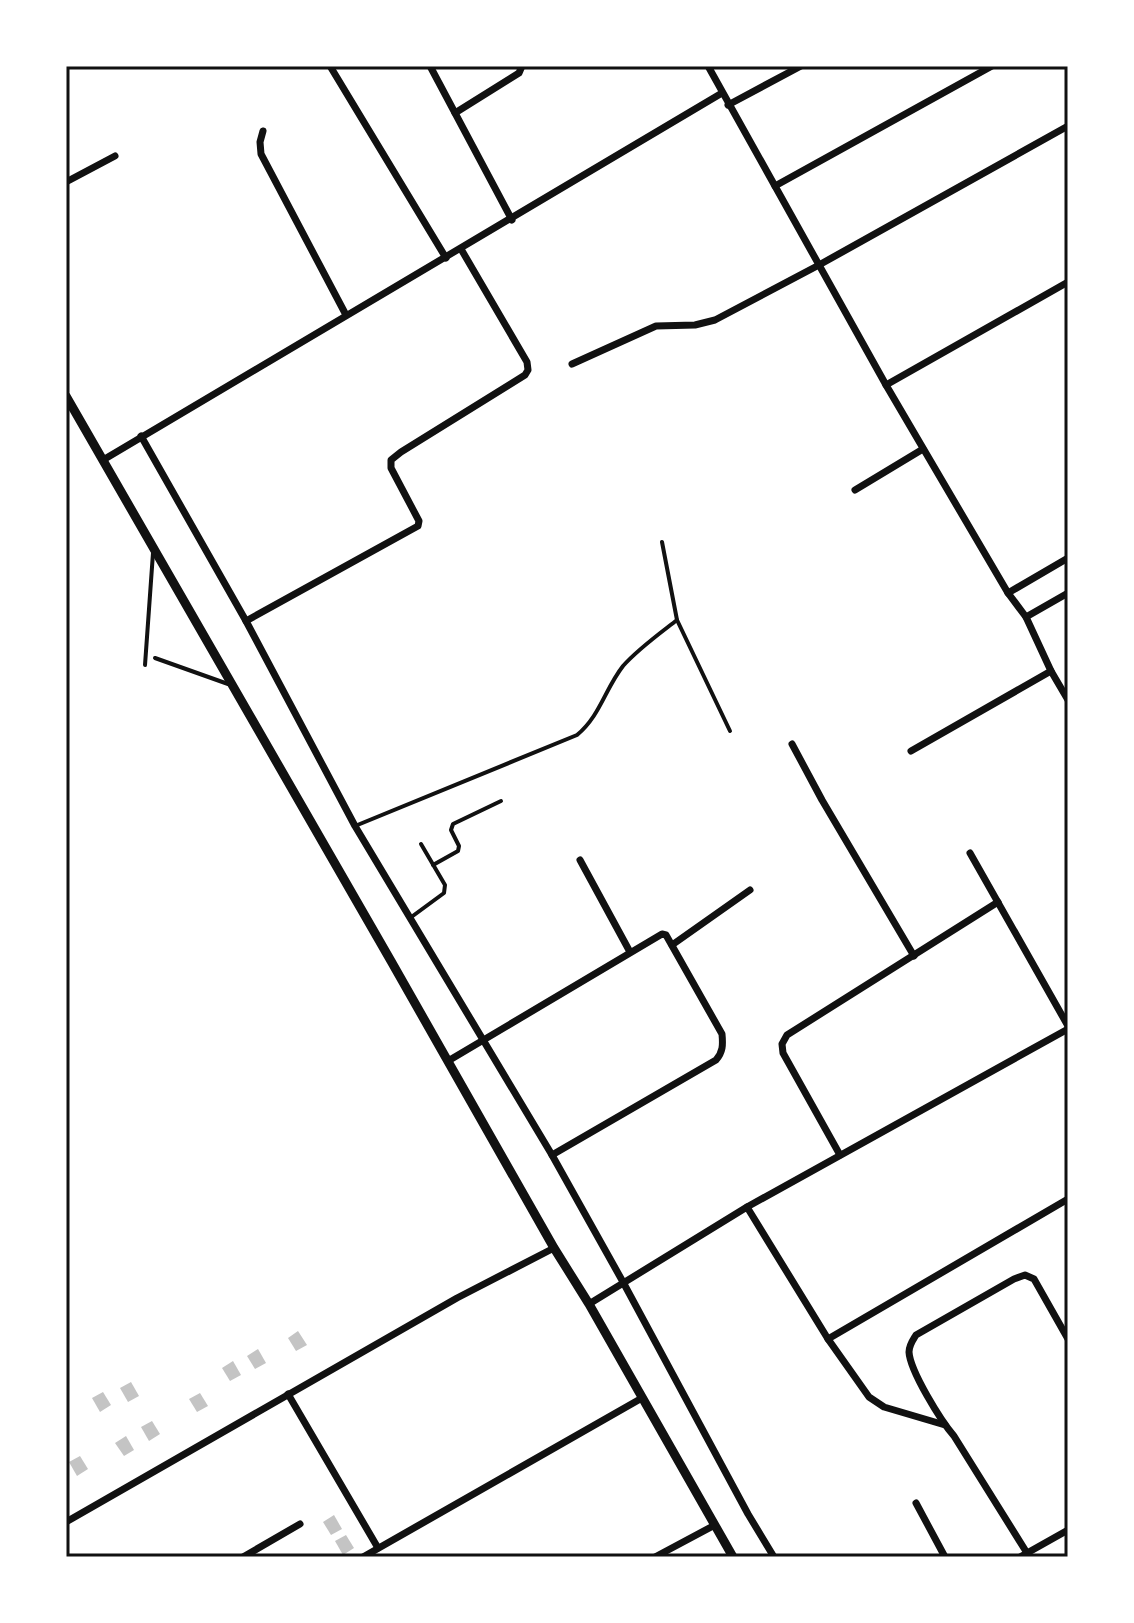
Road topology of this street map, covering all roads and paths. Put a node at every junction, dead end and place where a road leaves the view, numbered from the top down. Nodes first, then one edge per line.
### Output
1 (330, 66) edge
2 (430, 66) edge
3 (522, 66) edge
4 (708, 66) edge
5 (801, 66) edge
6 (992, 66) edge
7 (722, 93) junction
8 (728, 105) junction
9 (455, 113) junction
10 (1068, 126) edge
11 (263, 131) dead end
12 (115, 156) dead end
13 (66, 182) edge
14 (775, 186) junction
15 (512, 220) junction
16 (461, 249) junction
17 (446, 258) junction
18 (819, 265) junction
19 (1068, 282) edge
20 (346, 315) junction
21 (572, 364) dead end
22 (886, 385) junction
23 (66, 396) edge
24 (141, 436) junction
25 (923, 449) junction
26 (103, 460) junction
27 (855, 490) dead end
28 (662, 542) dead end
29 (153, 547) junction
30 (1068, 558) edge
31 (1008, 593) junction
32 (1068, 593) edge
33 (1026, 617) junction
34 (677, 620) junction
35 (246, 621) junction
36 (155, 658) dead end
37 (145, 665) dead end
38 (1051, 671) junction
39 (232, 686) junction
40 (1068, 700) edge
41 (730, 731) dead end
42 (792, 744) dead end
43 (911, 751) dead end
44 (501, 801) dead end
45 (355, 826) junction
46 (421, 844) dead end
47 (970, 853) dead end
48 (580, 860) dead end
49 (433, 865) junction
50 (750, 890) dead end
51 (998, 902) junction
52 (410, 918) junction
53 (672, 945) junction
54 (630, 952) junction
55 (914, 956) junction
56 (1068, 1028) edge
57 (483, 1039) junction
58 (448, 1061) junction
59 (552, 1155) junction
60 (840, 1155) junction
61 (1068, 1199) edge
62 (747, 1207) junction
63 (554, 1248) junction
64 (623, 1282) junction
65 (589, 1304) junction
66 (828, 1339) junction
67 (1068, 1339) edge
68 (288, 1394) junction
69 (642, 1398) junction
70 (945, 1425) junction
71 (916, 1503) dead end
72 (66, 1522) edge
73 (300, 1524) dead end
74 (715, 1525) junction
75 (1068, 1530) edge
76 (378, 1548) junction
77 (1024, 1555) edge
78 (243, 1557) edge
79 (363, 1557) edge
80 (655, 1557) edge
81 (733, 1557) edge
82 (774, 1557) edge
83 (945, 1557) edge

1 - 17 street
2 - 9 street
3 - 9 street
4 - 7 street
5 - 8 street
6 - 14 street
7 - 8 street
7 - 15 street
8 - 14 street
9 - 15 street
10 - 18 street
11 - 20 street
12 - 13 street
14 - 18 street
15 - 16 street
16 - 17 street
16 - 35 street
17 - 20 street
18 - 21 street
18 - 22 street
19 - 22 street
20 - 24 street
22 - 25 street
23 - 26 street
24 - 26 street
24 - 35 street
25 - 27 street
25 - 31 street
26 - 29 street
28 - 34 lane
29 - 37 lane
29 - 39 street
30 - 31 street
31 - 33 street
32 - 33 street
33 - 38 street
34 - 41 lane
34 - 45 lane
35 - 45 street
36 - 39 lane
38 - 40 street
38 - 43 street
39 - 58 street
42 - 55 street
44 - 49 lane
45 - 52 street
46 - 49 lane
47 - 51 street
48 - 54 street
49 - 52 lane
50 - 53 street
51 - 55 street
51 - 56 street
52 - 57 street
53 - 54 street
53 - 59 street
54 - 57 street
55 - 60 street
56 - 60 street
57 - 58 street
57 - 59 street
58 - 63 street
59 - 64 street
60 - 62 street
61 - 66 street
62 - 64 street
62 - 66 street
63 - 65 street
63 - 68 street
64 - 65 street
64 - 82 street
65 - 69 street
66 - 70 street
67 - 70 street
68 - 72 street
68 - 76 street
69 - 74 street
69 - 76 street
70 - 77 street
71 - 83 street
73 - 78 street
74 - 80 street
74 - 81 street
75 - 77 street
76 - 79 street

